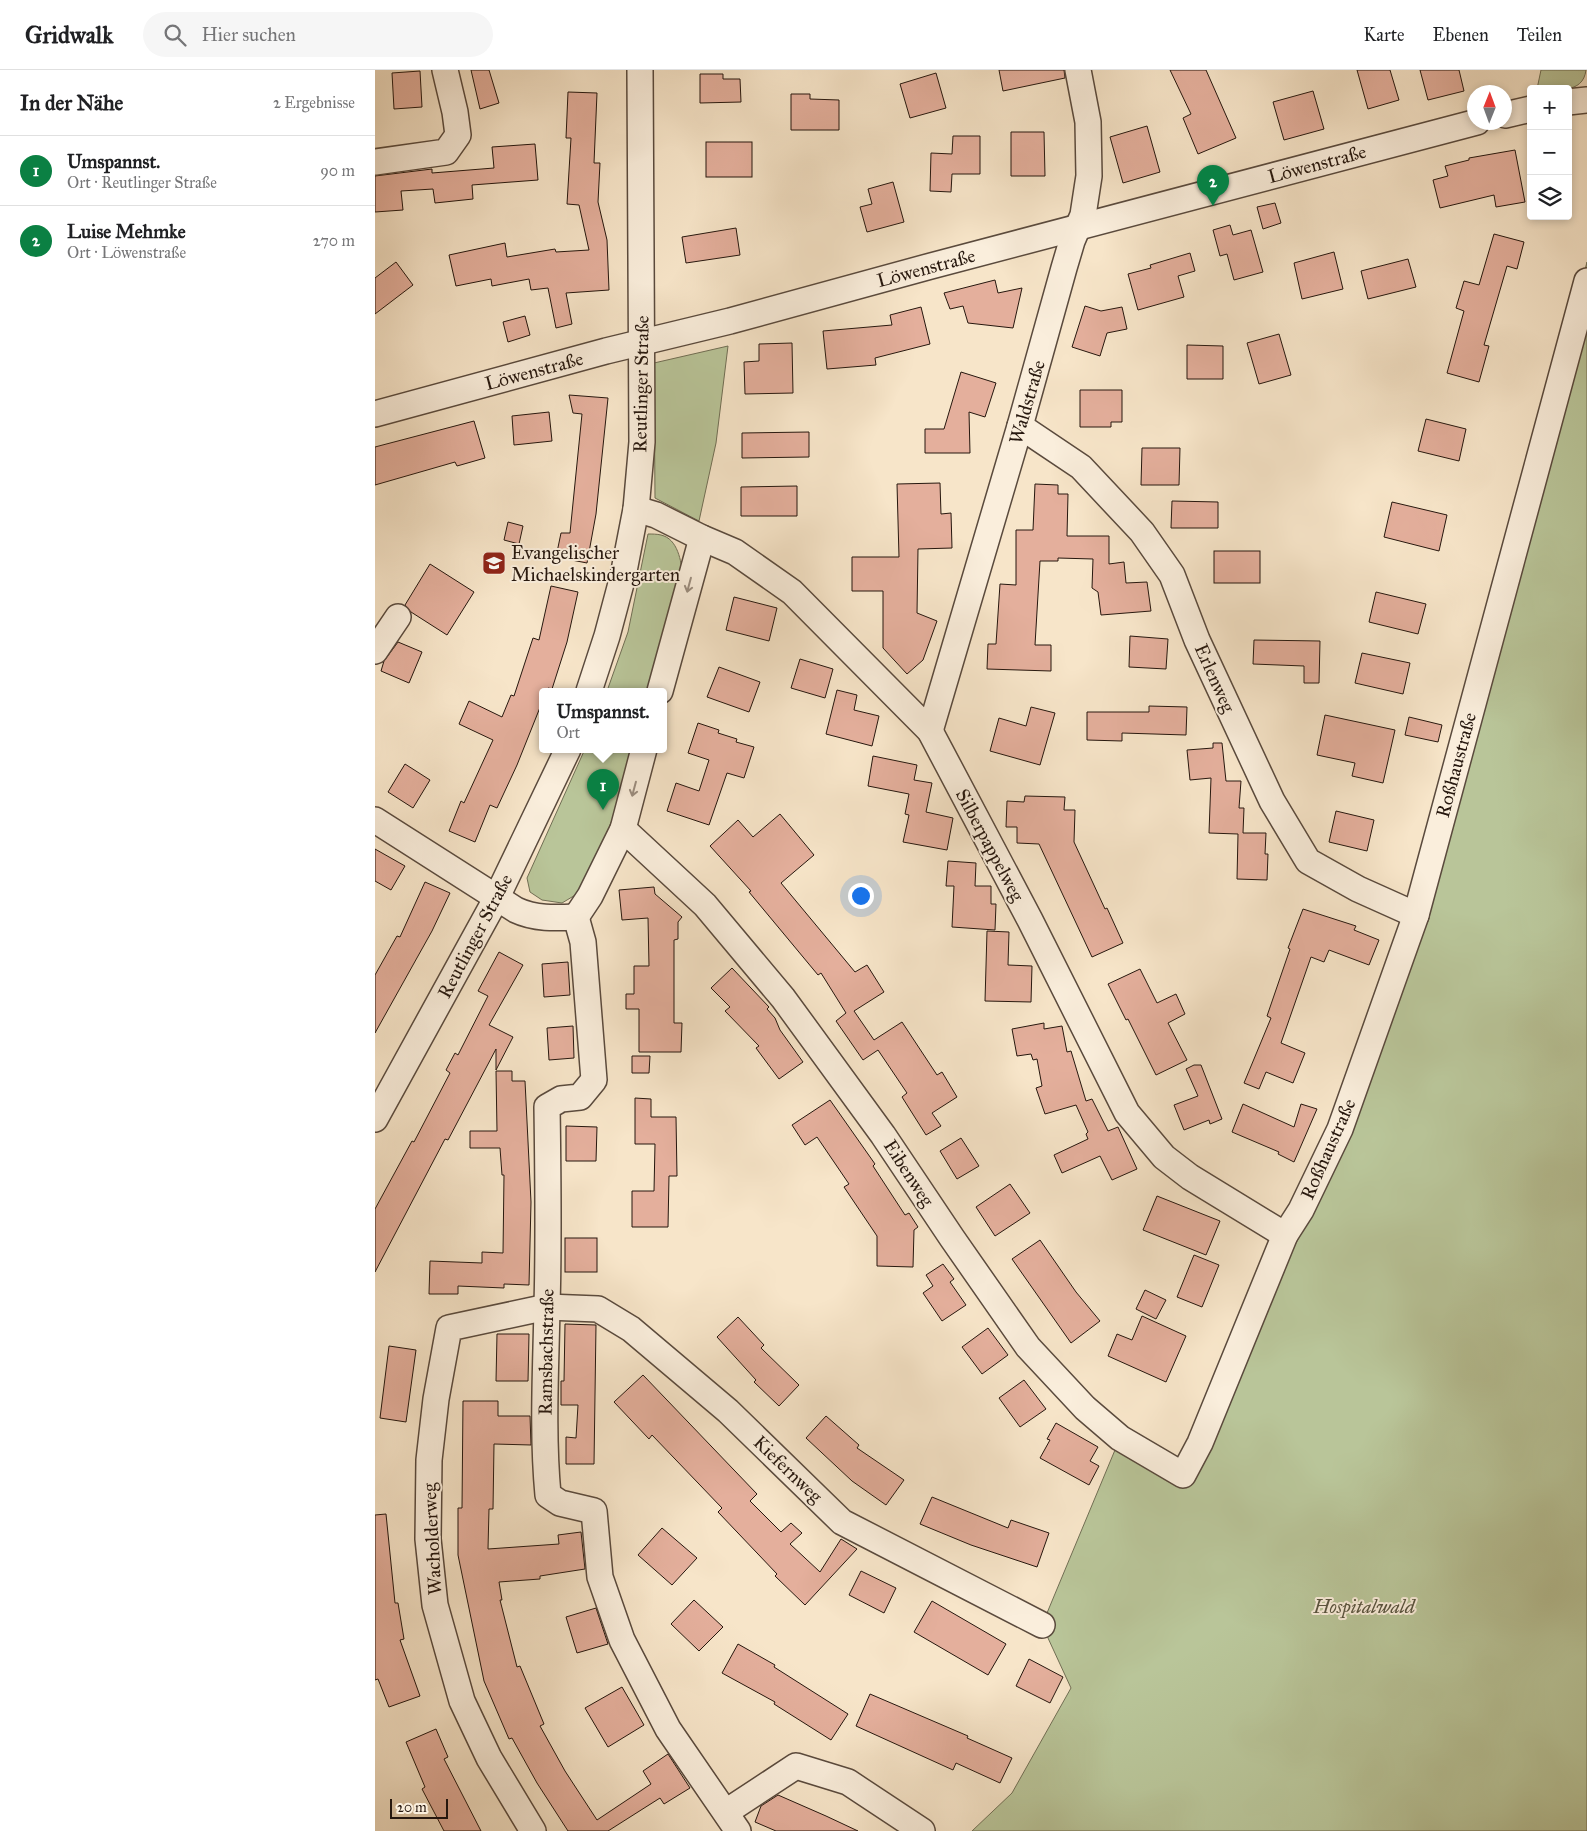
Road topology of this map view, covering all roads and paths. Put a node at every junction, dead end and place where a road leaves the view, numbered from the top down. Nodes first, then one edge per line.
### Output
1 (445, 70) edge
2 (640, 70) edge
3 (1078, 70) edge
4 (1587, 100) edge
5 (1572, 102) edge
6 (1527, 110) edge
7 (1512, 113) edge
8 (1467, 125) edge
9 (375, 162) edge
10 (1078, 228) junction
11 (1587, 281) edge
12 (642, 342) junction
13 (375, 414) edge
14 (1020, 426) junction
15 (636, 509) junction
16 (702, 538) junction
17 (397, 617) dead end
18 (375, 651) edge
19 (590, 688) edge
20 (661, 688) edge
21 (930, 731) junction
22 (566, 753) edge
23 (644, 753) edge
24 (375, 820) edge
25 (623, 829) junction
26 (497, 899) junction
27 (1416, 915) junction
28 (576, 917) junction
29 (375, 1119) edge
30 (1285, 1235) junction
31 (547, 1307) junction
32 (1200, 1443) joint
33 (1042, 1625) dead end
34 (732, 1822) edge
35 (533, 1831) edge
36 (922, 1831) edge

1 - 9 street
2 - 12 street, Reutlinger Straße
3 - 10 street, Waldstraße
4 - 5 street
6 - 7 street
8 - 10 street, Löwenstraße
10 - 12 street, Löwenstraße
10 - 14 street, Waldstraße
11 - 27 street, Roßhaustraße
12 - 13 street, Löwenstraße
12 - 15 street, Reutlinger Straße
14 - 21 street, Waldstraße
14 - 27 street, Erlenweg
15 - 16 street, Silberpappelweg
15 - 19 street, Reutlinger Straße
16 -> 20 street
16 - 21 street, Silberpappelweg
17 - 18 street
21 - 30 street, Silberpappelweg
22 - 26 street, Reutlinger Straße
23 -> 25 street
24 - 26 street
25 - 28 street
25 - 32 street, Eibenweg
26 - 28 street
26 - 29 street, Reutlinger Straße
27 - 30 street, Roßhaustraße
28 - 31 street, Ramsbachstraße
30 - 32 street, Roßhaustraße
31 - 33 street, Kiefernweg
31 - 34 street, Ramsbachstraße
31 - 35 street, Wacholderweg
34 - 36 street

